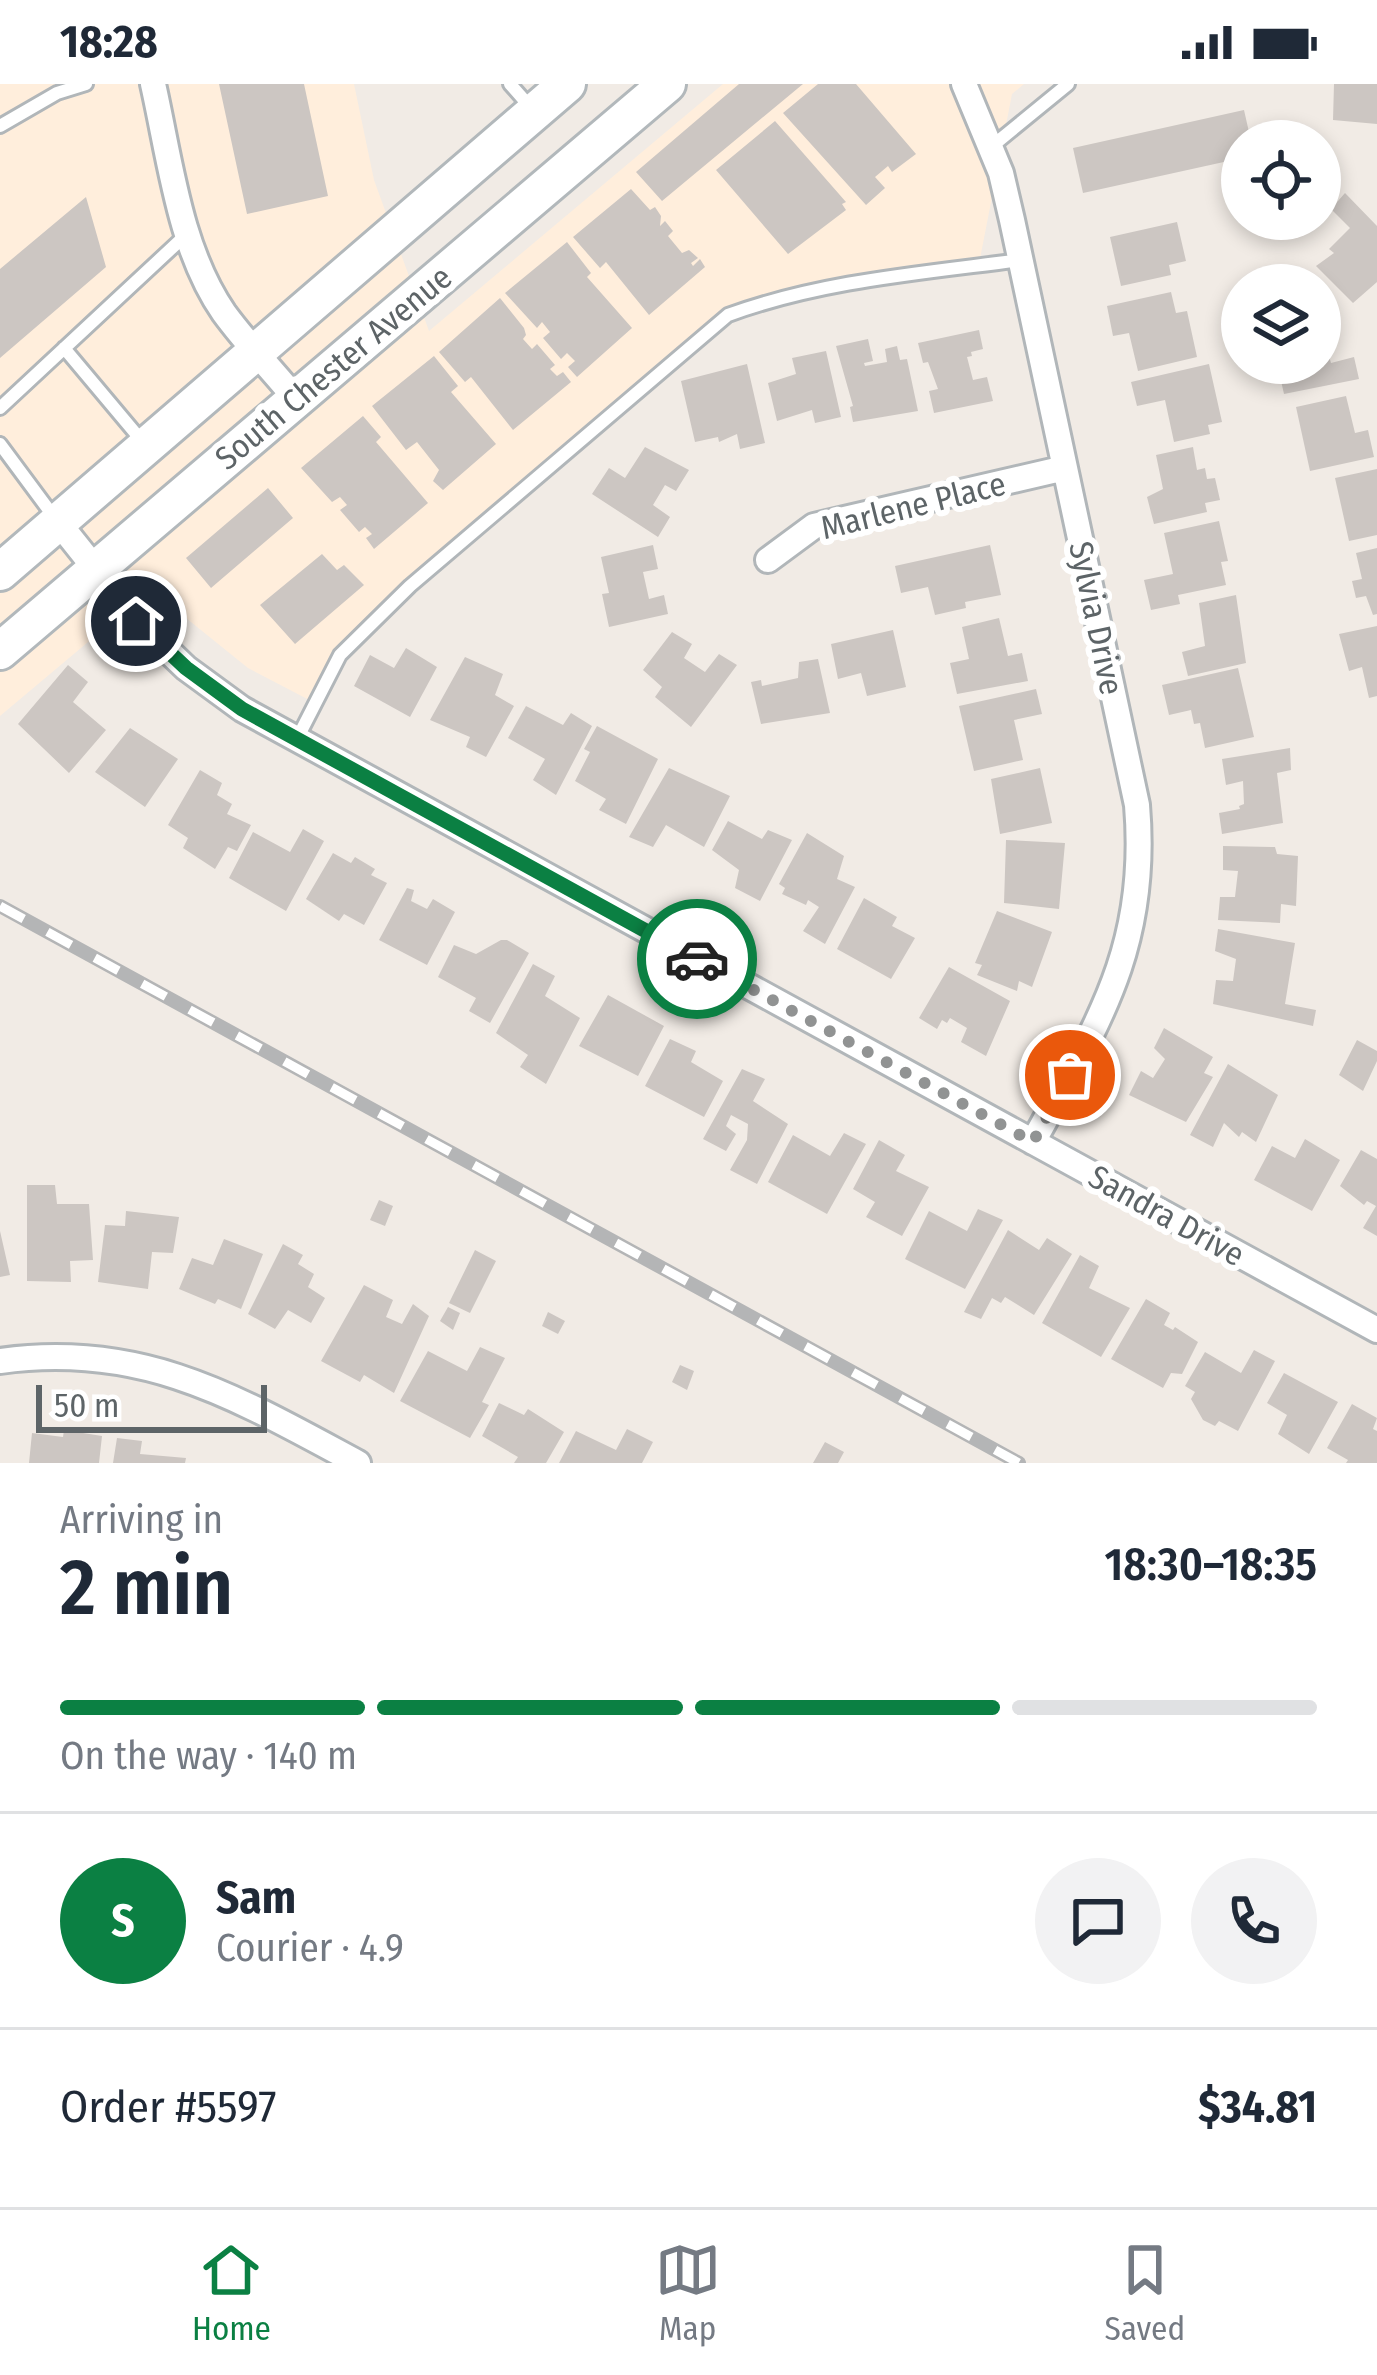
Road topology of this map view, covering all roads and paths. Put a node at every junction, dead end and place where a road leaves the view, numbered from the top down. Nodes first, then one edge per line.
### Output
1 (86, 84) edge
2 (154, 84) edge
3 (567, 84) edge
4 (667, 84) edge
5 (964, 84) edge
6 (1067, 84) edge
7 (521, 97) edge
8 (0, 126) edge
9 (991, 147) junction
10 (188, 232) junction
11 (1021, 260) junction
12 (64, 348) junction
13 (257, 352) junction
14 (296, 398) junction
15 (0, 408) edge
16 (0, 444) edge
17 (147, 446) junction
18 (1065, 468) junction
19 (58, 522) junction
20 (768, 560) dead end
21 (97, 568) junction
22 (0, 572) edge
23 (0, 651) edge
24 (296, 740) junction
25 (1033, 1142) junction
26 (1377, 1330) edge
27 (0, 1361) edge
28 (358, 1463) edge

1 - 8 lane
2 - 10 street
3 - 7 main road, South Chester Avenue
4 - 14 main road, South Chester Avenue
5 - 9 street, Sylvia Drive
6 - 9 lane
7 - 13 main road, South Chester Avenue
9 - 11 street, Sylvia Drive
10 - 12 lane
10 - 13 street
11 - 18 street, Sylvia Drive
11 - 24 lane
12 - 15 lane
12 - 17 lane
13 - 14 street
13 - 17 main road, South Chester Avenue
14 - 21 main road, South Chester Avenue
16 - 19 lane
17 - 19 main road, South Chester Avenue
18 - 20 street, Marlene Place
18 - 25 street, Sylvia Drive
19 - 21 street, Sandra Drive
19 - 22 main road, South Chester Avenue
21 - 23 main road, South Chester Avenue
21 - 24 street, Sandra Drive
24 - 25 street, Sandra Drive
25 - 26 street, Sandra Drive
27 - 28 street

